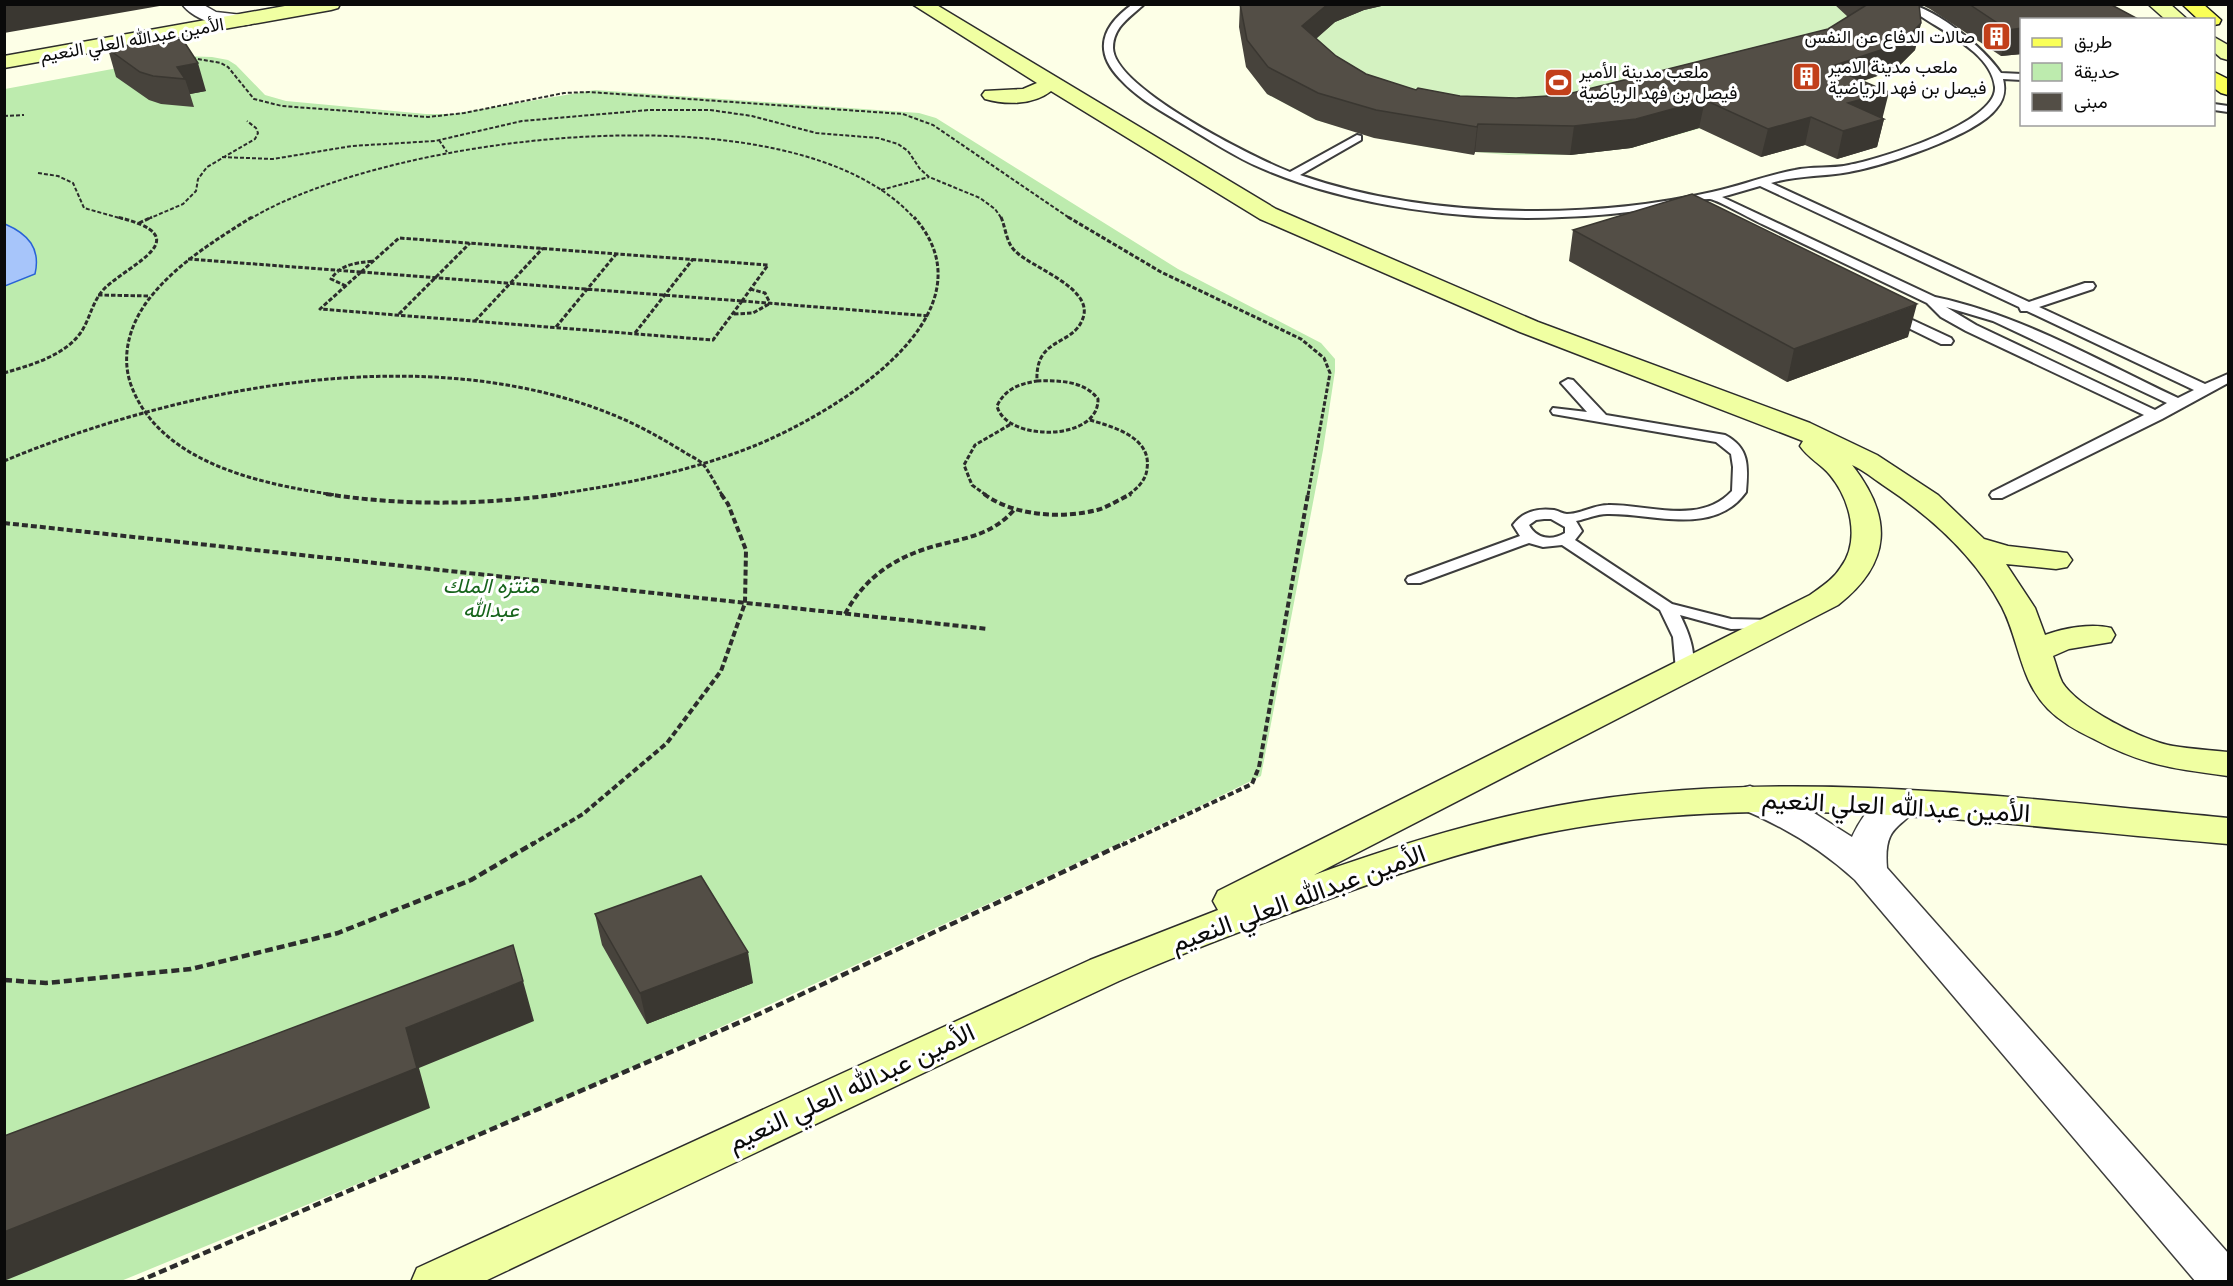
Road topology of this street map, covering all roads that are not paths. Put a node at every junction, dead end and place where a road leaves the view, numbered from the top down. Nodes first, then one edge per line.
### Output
1 (331, 4) edge
2 (921, 4) edge
3 (1140, 4) edge
4 (1908, 4) edge
5 (2157, 4) edge
6 (2191, 4) edge
7 (192, 7) edge
8 (2176, 18) edge
9 (2210, 18) edge
10 (244, 20) junction
11 (2215, 21) edge
12 (2229, 30) edge
13 (179, 32) junction
14 (2215, 44) edge
15 (2229, 54) edge
16 (4, 62) edge
17 (2020, 77) edge
18 (1999, 81) junction
19 (1048, 82) junction
20 (2020, 87) edge
21 (992, 95) dead end
22 (1357, 138) edge
23 (1291, 176) junction
24 (1761, 182) junction
25 (1712, 196) junction
26 (1897, 284) junction
27 (2089, 286) dead end
28 (1878, 289) edge
29 (1931, 300) junction
30 (2029, 307) junction
31 (1882, 308) edge
32 (1998, 318) junction
33 (1971, 328) junction
34 (1946, 341) dead end
35 (2229, 378) edge
36 (1568, 383) dead end
37 (2206, 390) junction
38 (2177, 404) junction
39 (1558, 411) dead end
40 (1764, 415) junction
41 (2157, 416) junction
42 (1602, 419) junction
43 (1997, 495) dead end
44 (1566, 519) junction
45 (1530, 537) junction
46 (1566, 541) junction
47 (1974, 546) junction
48 (2056, 560) dead end
49 (1414, 580) dead end
50 (1666, 607) junction
51 (1775, 625) junction
52 (2098, 635) dead end
53 (2035, 651) junction
54 (1684, 670) junction
55 (2229, 764) edge
56 (1750, 798) junction
57 (1904, 801) junction
58 (2229, 831) edge
59 (1868, 872) junction
60 (1104, 971) junction
61 (434, 1281) edge
62 (2225, 1281) edge

1 - 10 main road, الأمين عبدالله العلي النعيم
2 - 19 main road
3 - 23 lane
4 - 18 lane
5 - 8 main road
6 - 9 main road
7 - 10 street
7 - 13 street
10 - 13 main road, الأمين عبدالله العلي النعيم
11 - 12 main road
13 - 16 main road, الأمين عبدالله العلي النعيم
14 - 15 main road
17 - 18 lane
18 - 20 lane
18 - 24 lane
19 - 21 main road
19 - 40 main road
22 - 23 lane
23 - 25 lane
24 - 25 lane
24 - 30 lane
25 - 26 lane
26 - 28 lane
26 - 29 lane
27 - 30 lane
29 - 32 lane
29 - 33 lane
30 - 32 lane
30 - 37 lane
31 - 34 lane
32 - 33 lane
32 - 38 lane
33 - 41 lane
35 - 37 lane
36 - 42 lane
37 - 38 lane
38 - 41 lane
39 - 42 lane
40 - 47 main road
40 - 51 main road
41 - 43 lane
42 - 44 lane
44 - 45 lane
44 - 46 lane
45 - 46 lane
45 - 49 lane
46 - 50 lane
47 - 48 main road
47 - 53 main road
50 - 51 lane
50 - 54 lane
51 - 54 main road
52 - 53 main road
53 - 55 main road
54 - 60 main road
56 - 57 main road, الأمين عبدالله العلي النعيم
56 - 59 street
56 - 60 main road, الأمين عبدالله العلي النعيم
57 - 58 main road, الأمين عبدالله العلي النعيم
57 - 59 street
59 - 62 street
60 - 61 main road, الأمين عبدالله العلي النعيم

